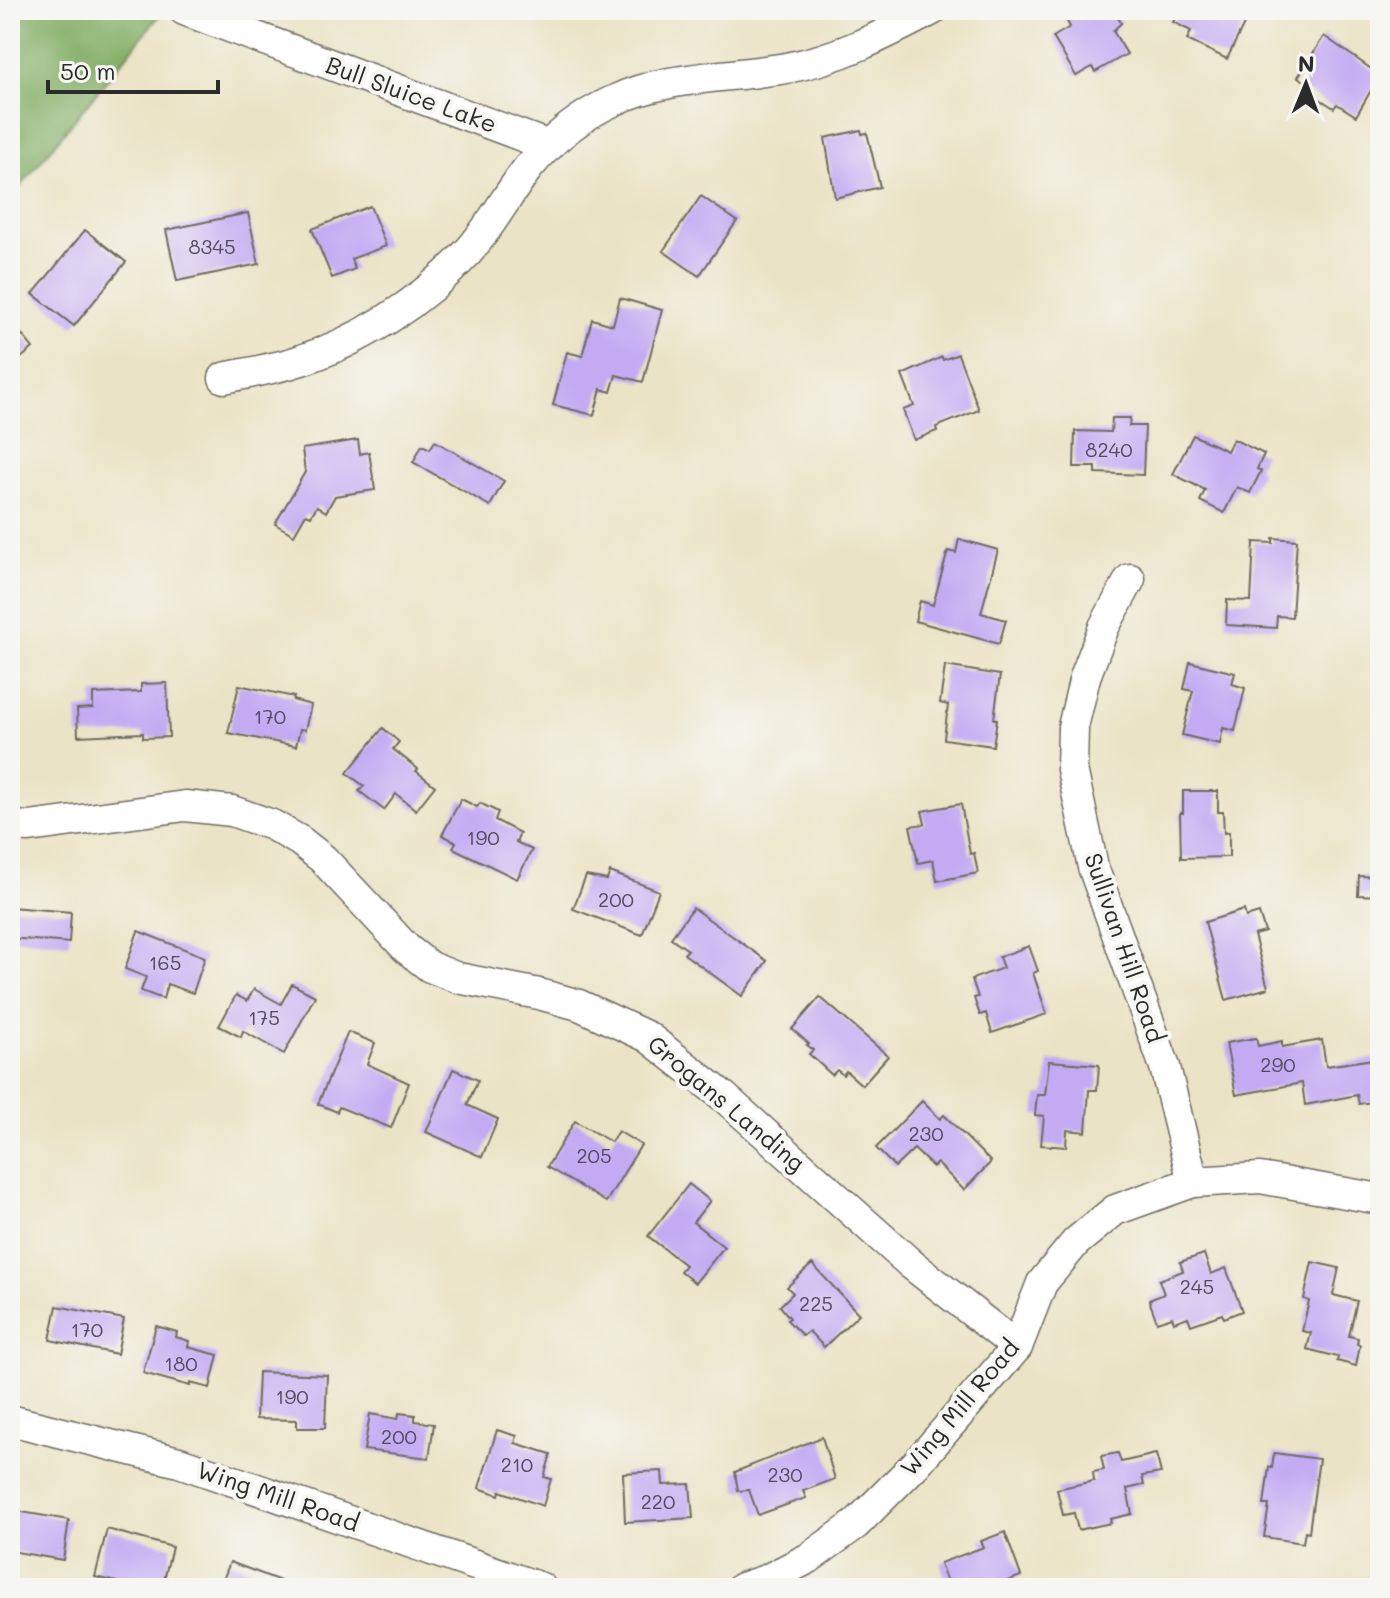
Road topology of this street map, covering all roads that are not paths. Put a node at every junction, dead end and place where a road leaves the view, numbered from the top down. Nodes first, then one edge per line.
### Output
1 (184, 10) edge
2 (932, 10) edge
3 (549, 146) junction
4 (224, 378) dead end
5 (1130, 579) dead end
6 (10, 826) edge
7 (1193, 1182) junction
8 (1380, 1199) edge
9 (1017, 1347) junction
10 (10, 1420) edge
11 (541, 1588) edge
12 (742, 1588) edge

1 - 3 street, Bull Sluice Lake
2 - 3 street
3 - 4 street
5 - 7 street, Sullivan Hill Road
6 - 9 street, Grogans Landing
7 - 8 street, Wing Mill Road
7 - 9 street, Wing Mill Road
9 - 12 street, Wing Mill Road
10 - 11 street, Wing Mill Road

